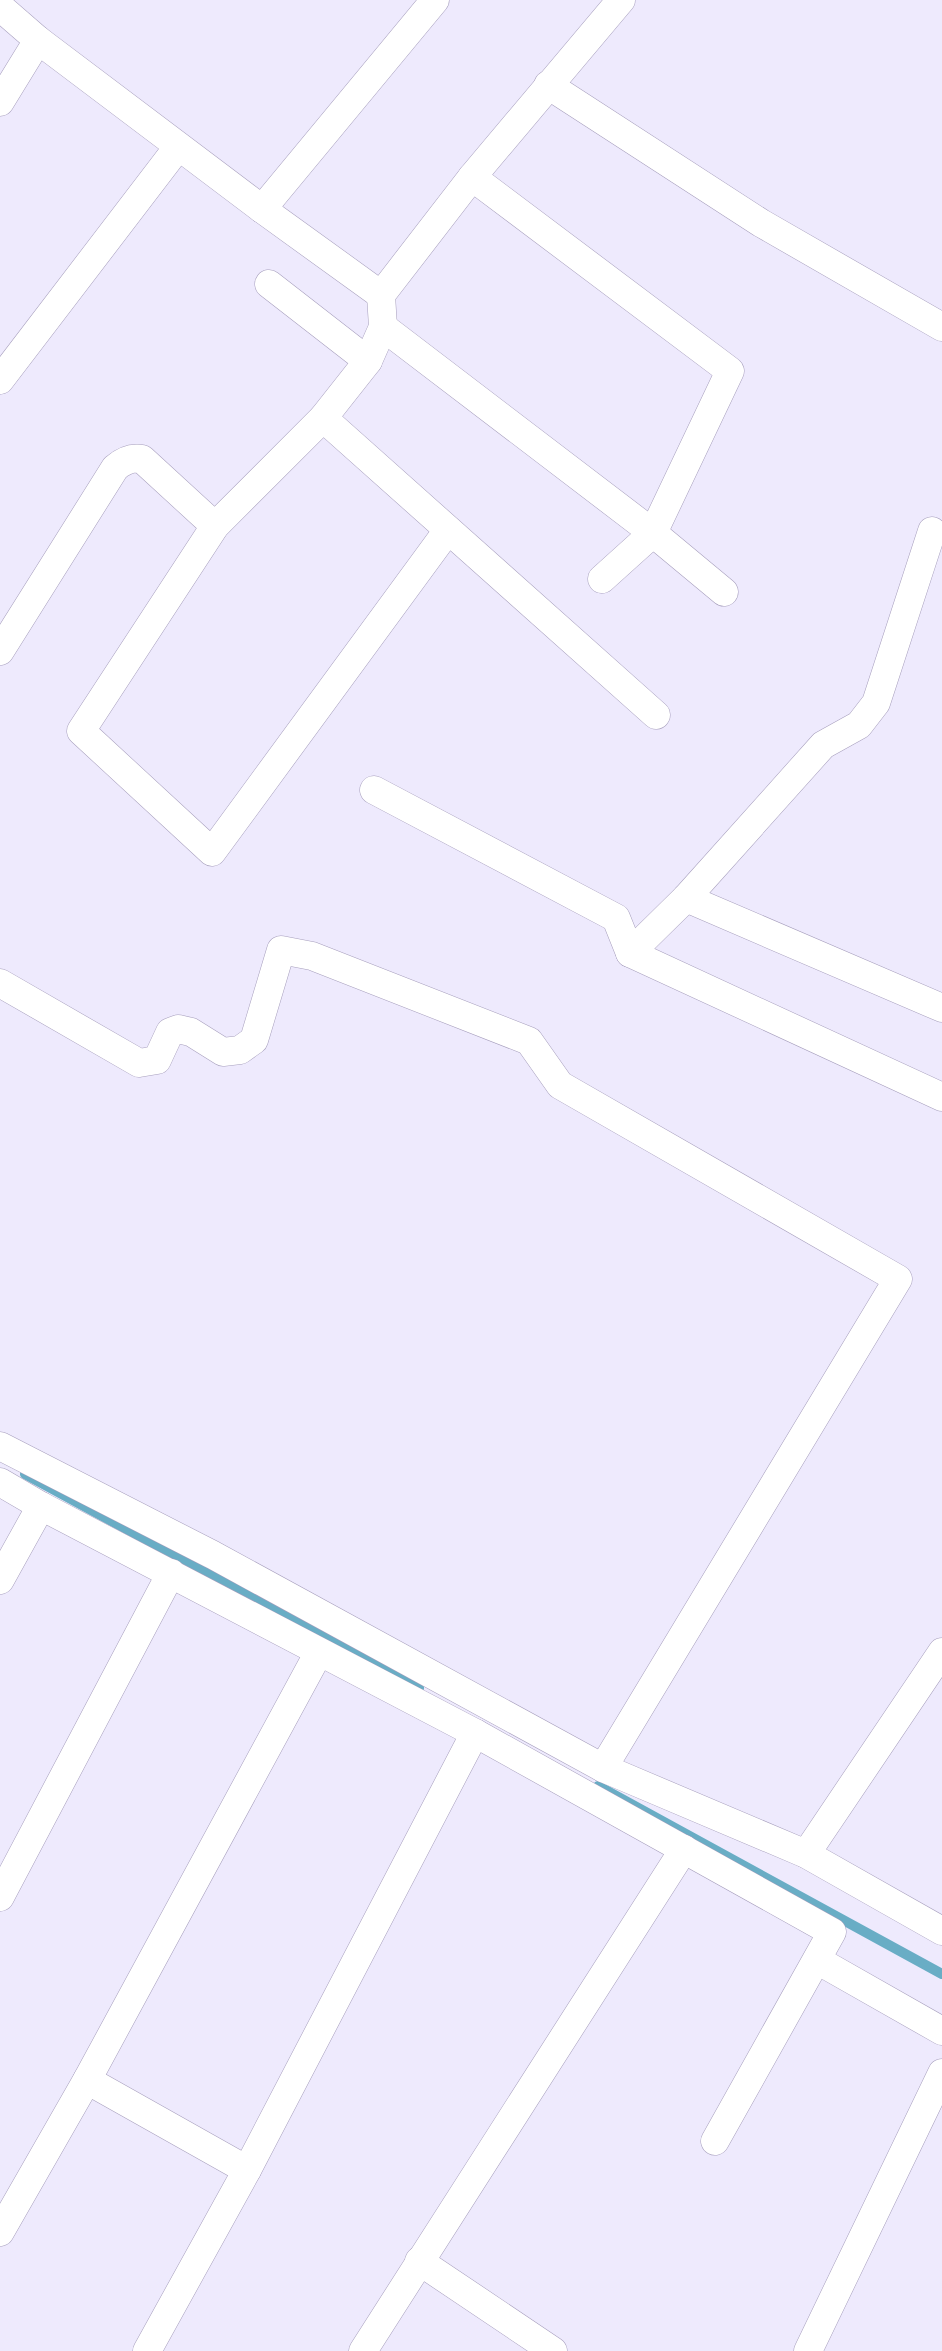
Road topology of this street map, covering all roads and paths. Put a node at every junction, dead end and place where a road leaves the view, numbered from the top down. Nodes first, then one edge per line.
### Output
1 (435, 0) edge
2 (621, 0) edge
3 (0, 7) edge
4 (38, 40) junction
5 (548, 85) junction
6 (0, 102) edge
7 (178, 147) junction
8 (472, 176) junction
9 (262, 209) junction
10 (269, 284) dead end
11 (381, 295) junction
12 (383, 327) junction
13 (942, 327) edge
14 (368, 361) junction
15 (0, 380) edge
16 (323, 418) junction
17 (215, 526) junction
18 (448, 530) junction
19 (932, 531) dead end
20 (653, 533) junction
21 (602, 579) dead end
22 (724, 592) dead end
23 (0, 652) edge
24 (656, 715) dead end
25 (374, 790) dead end
26 (686, 898) junction
27 (630, 952) junction
28 (0, 983) edge
29 (942, 1008) edge
30 (942, 1097) edge
31 (0, 1446) edge
32 (0, 1482) edge
33 (41, 1506) junction
34 (171, 1573) junction
35 (0, 1580) edge
36 (319, 1652) junction
37 (942, 1652) edge
38 (475, 1733) junction
39 (603, 1768) junction
40 (684, 1849) junction
41 (806, 1854) junction
42 (0, 1897) edge
43 (942, 1931) edge
44 (817, 1960) junction
45 (942, 2031) edge
46 (942, 2073) edge
47 (87, 2080) junction
48 (715, 2141) dead end
49 (247, 2170) junction
50 (0, 2232) edge
51 (419, 2261) junction
52 (147, 2351) edge
53 (363, 2351) edge
54 (553, 2351) edge
55 (808, 2351) edge

1 - 9 street
2 - 5 street
3 - 4 street
4 - 6 street
4 - 7 street
5 - 8 street
5 - 13 street
7 - 9 street
7 - 15 street
8 - 11 street
8 - 20 street
9 - 11 street
10 - 14 street
11 - 12 street
12 - 14 street
12 - 20 street
14 - 16 street
16 - 17 street
16 - 18 street
17 - 18 street
17 - 23 street
18 - 24 street
19 - 26 street
20 - 21 street
20 - 22 street
25 - 27 street
26 - 27 street
26 - 29 street
27 - 30 street
28 - 39 street
31 - 39 street
32 - 33 street
33 - 34 street
33 - 35 street
34 - 36 street
34 - 42 street
36 - 38 street
36 - 47 street
37 - 41 street
38 - 40 street
38 - 49 street
39 - 41 street
40 - 44 street
40 - 51 street
41 - 43 street
44 - 45 street
44 - 48 street
46 - 55 street
47 - 49 street
47 - 50 street
49 - 52 street
51 - 53 street
51 - 54 street

